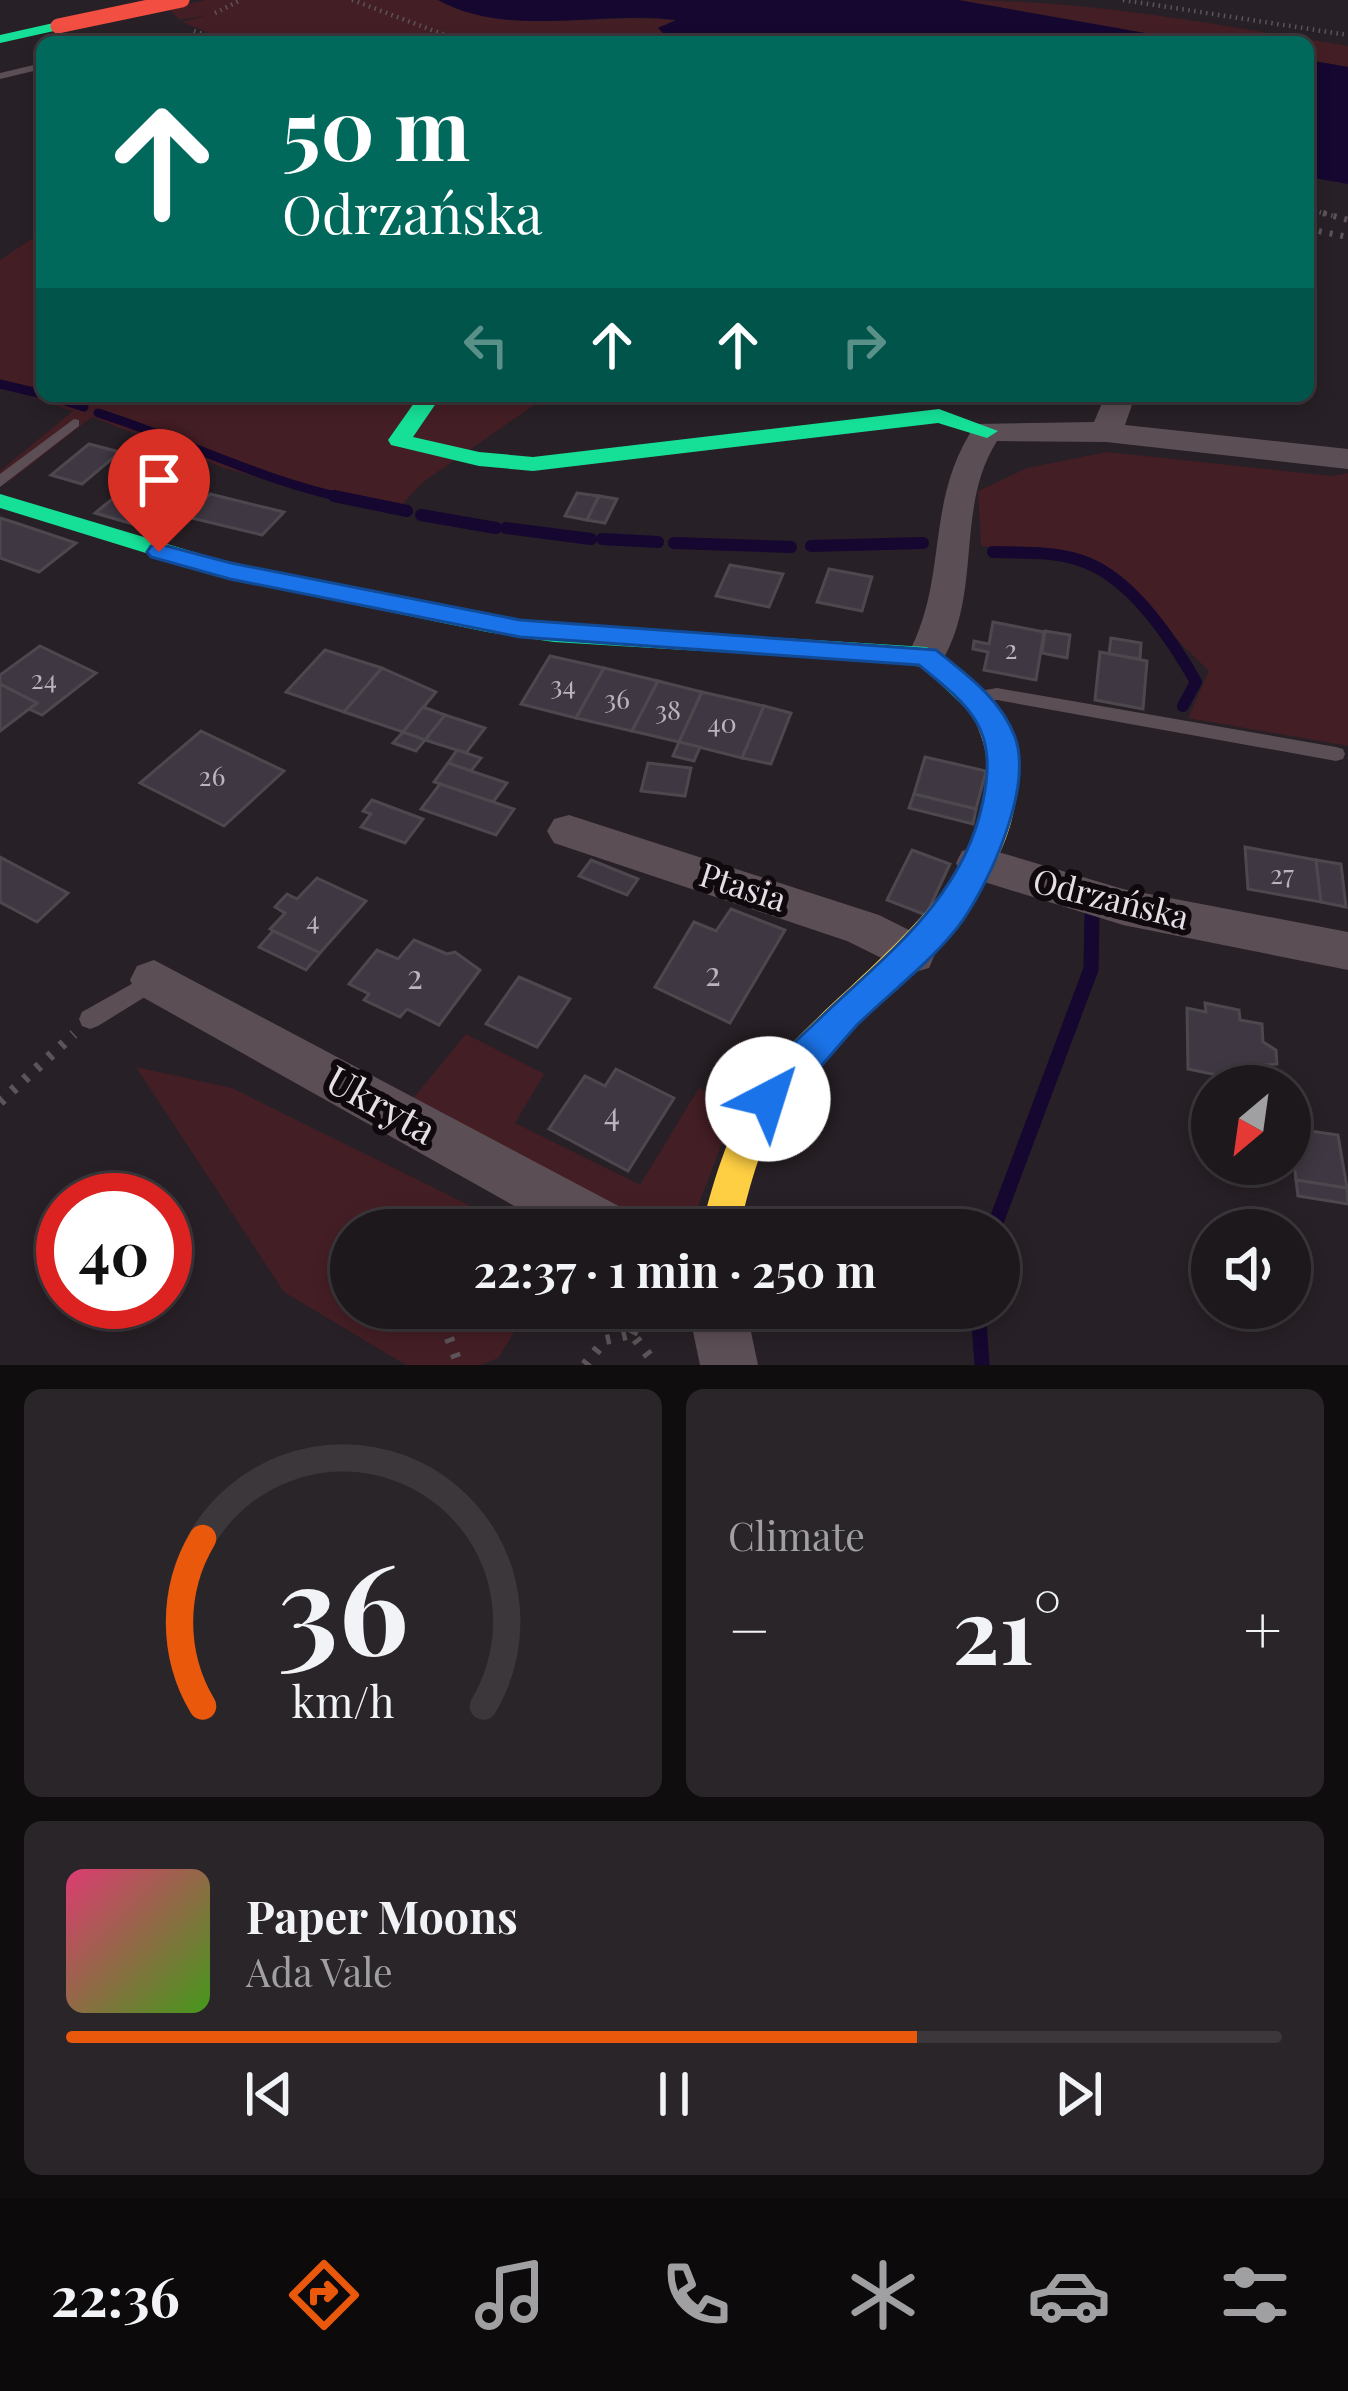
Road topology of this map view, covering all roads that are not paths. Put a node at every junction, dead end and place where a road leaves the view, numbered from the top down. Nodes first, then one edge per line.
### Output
1 (182, 0) edge
2 (0, 39) edge
3 (36, 67) edge
4 (0, 76) edge
5 (426, 402) edge
6 (1118, 402) edge
7 (74, 423) dead end
8 (987, 431) junction
9 (1106, 432) junction
10 (1348, 459) edge
11 (0, 482) edge
12 (0, 501) edge
13 (926, 656) junction
14 (976, 696) junction
15 (1336, 754) dead end
16 (568, 831) dead end
17 (978, 862) junction
18 (1348, 950) edge
19 (912, 954) junction
20 (154, 980) joint
21 (90, 1019) road end
22 (571, 1209) edge
23 (725, 1209) edge
24 (722, 1329) edge
25 (729, 1365) edge

1 - 2 street, bridge
3 - 4 lane
5 - 8 street
6 - 9 street
7 - 11 lane
8 - 9 street
8 - 13 street
9 - 10 street
12 - 13 street
13 - 14 street
14 - 15 lane
14 - 17 street
16 - 19 street, Ptasia
17 - 18 street, Odrzańska
17 - 19 street
19 - 23 street
20 - 21 lane
20 - 22 street, Ukryta
24 - 25 street

